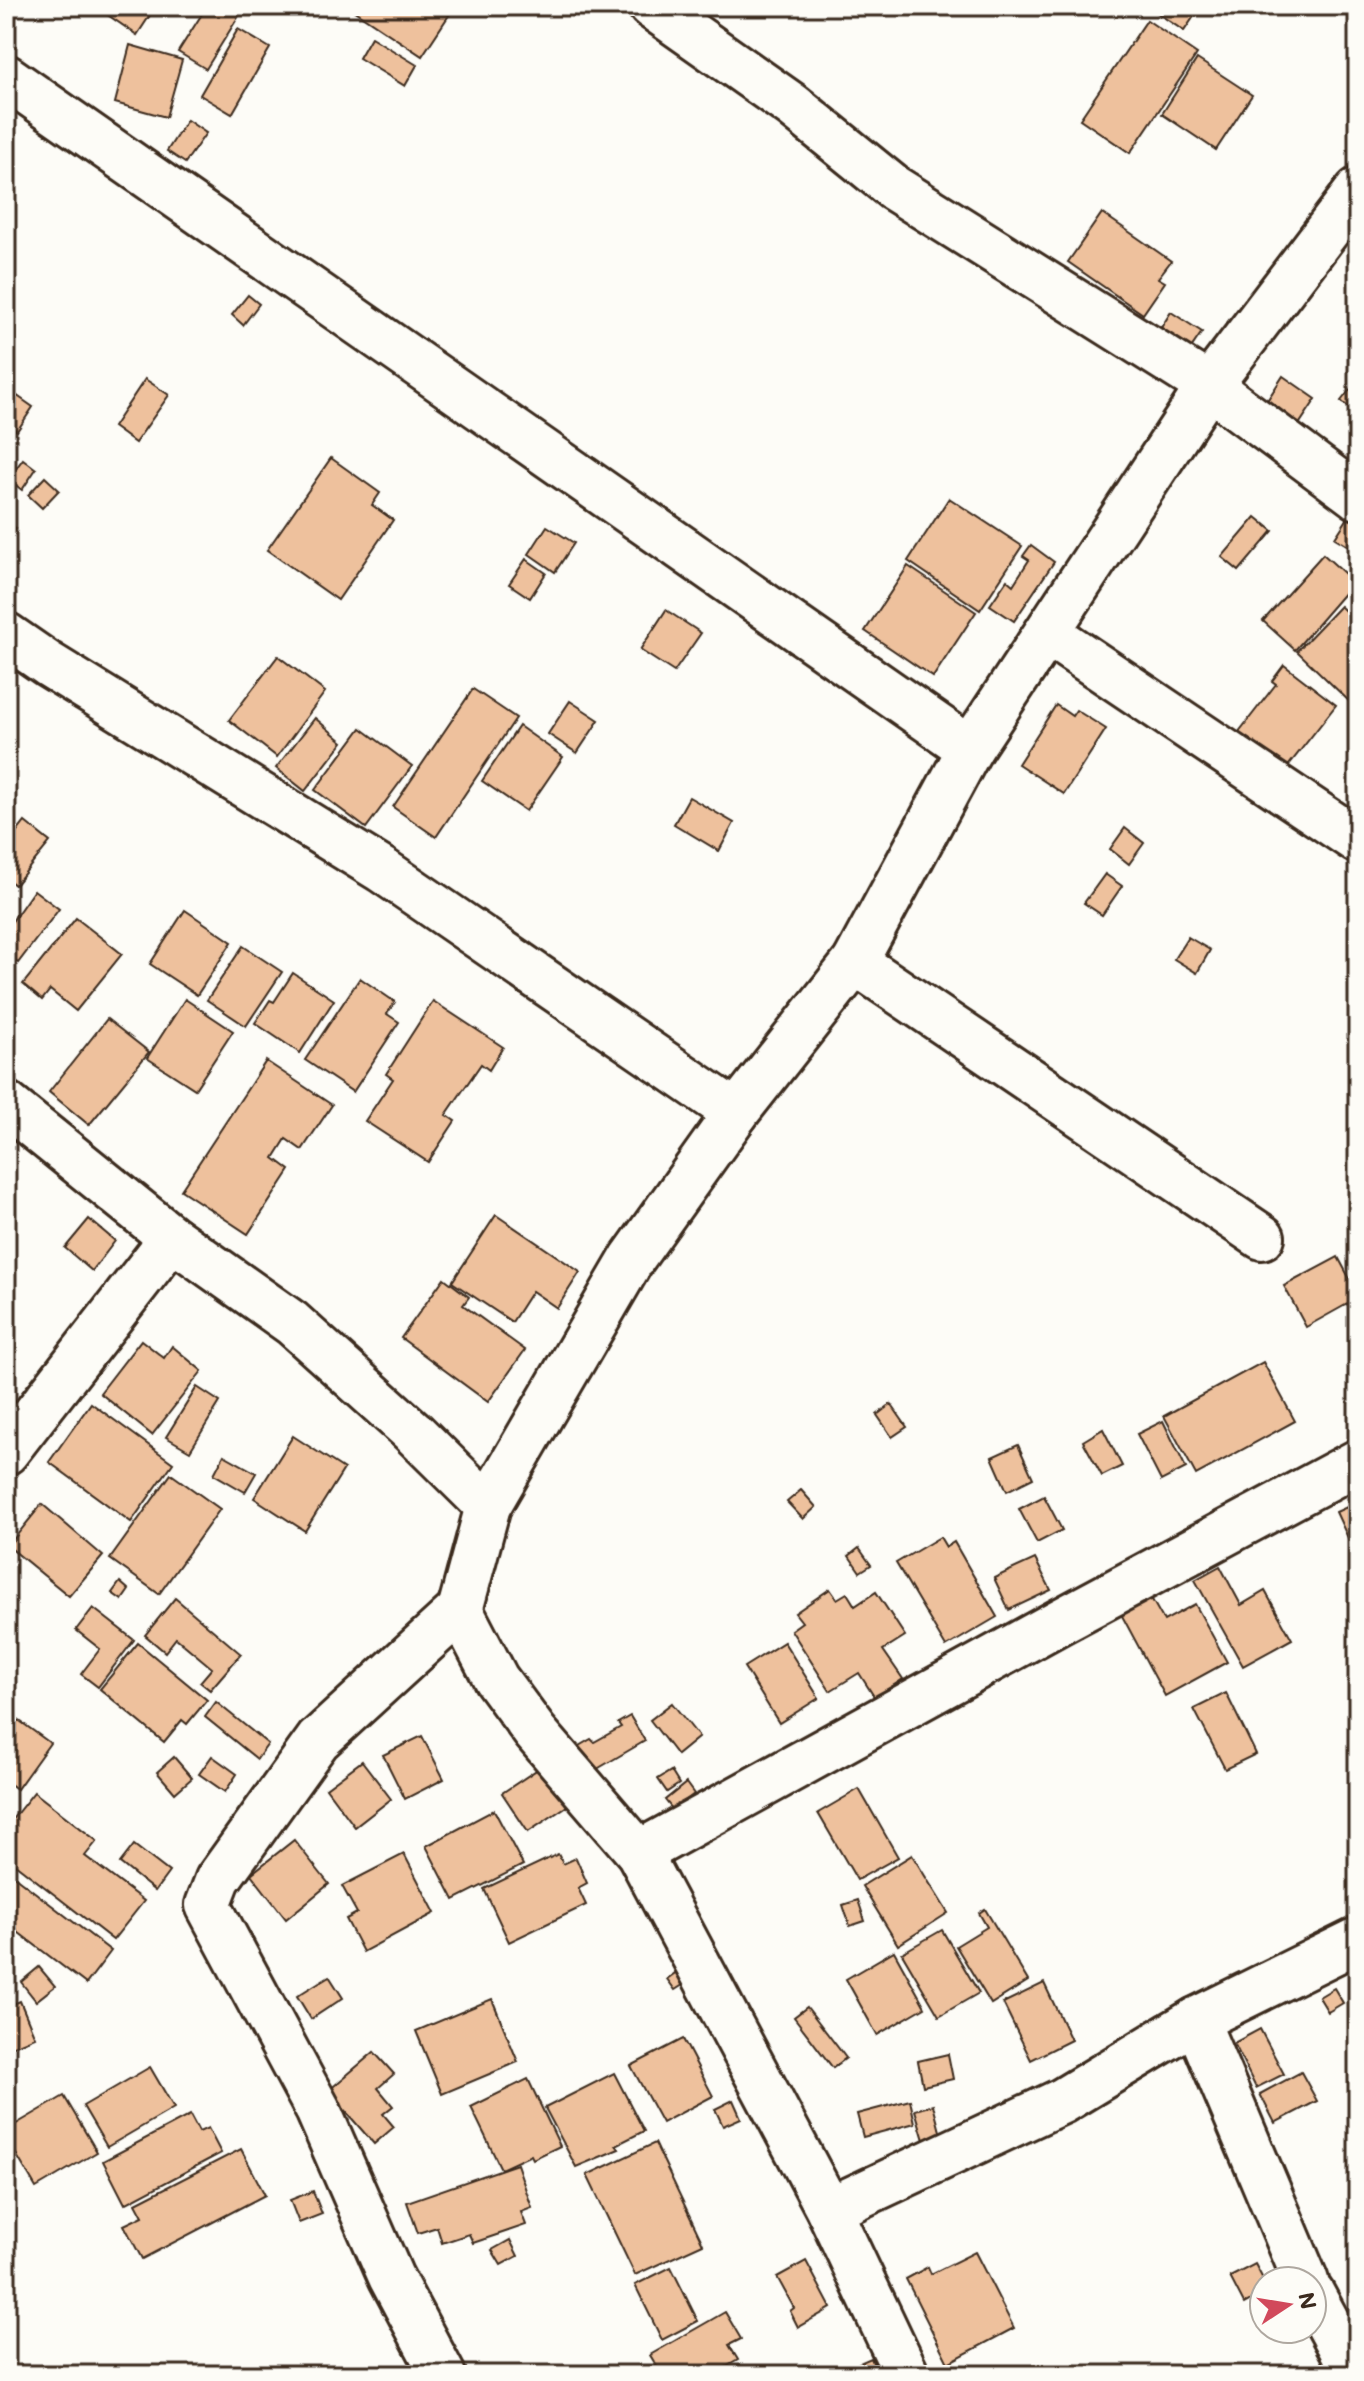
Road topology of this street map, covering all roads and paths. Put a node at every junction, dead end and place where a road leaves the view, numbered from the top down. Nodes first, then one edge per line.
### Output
1 (651, 6) edge
2 (6, 77) edge
3 (1358, 190) edge
4 (1209, 386) junction
5 (1358, 497) edge
6 (1048, 633) junction
7 (6, 635) edge
8 (970, 749) junction
9 (1358, 841) edge
10 (855, 962) junction
11 (6, 1104) edge
12 (736, 1113) junction
13 (1262, 1237) dead end
14 (172, 1238) junction
15 (6, 1452) edge
16 (1358, 1462) edge
17 (488, 1506) junction
18 (460, 1610) junction
19 (639, 1853) junction
20 (1358, 1940) edge
21 (1196, 2020) junction
22 (829, 2210) junction
23 (1299, 2265) edge
24 (1328, 2323) edge
25 (443, 2375) edge
26 (907, 2375) edge
27 (1356, 2375) edge

1 - 4 street
2 - 8 street
3 - 4 street
4 - 5 street
4 - 6 street
6 - 8 street
6 - 9 street
7 - 12 street
8 - 10 street
10 - 12 street
10 - 13 street
11 - 14 street
12 - 17 street
14 - 15 street
14 - 17 street
16 - 19 street
17 - 18 street
18 - 19 street
18 - 25 street
19 - 22 street
20 - 21 street
21 - 22 street
21 - 23 street
22 - 26 street
24 - 27 street

